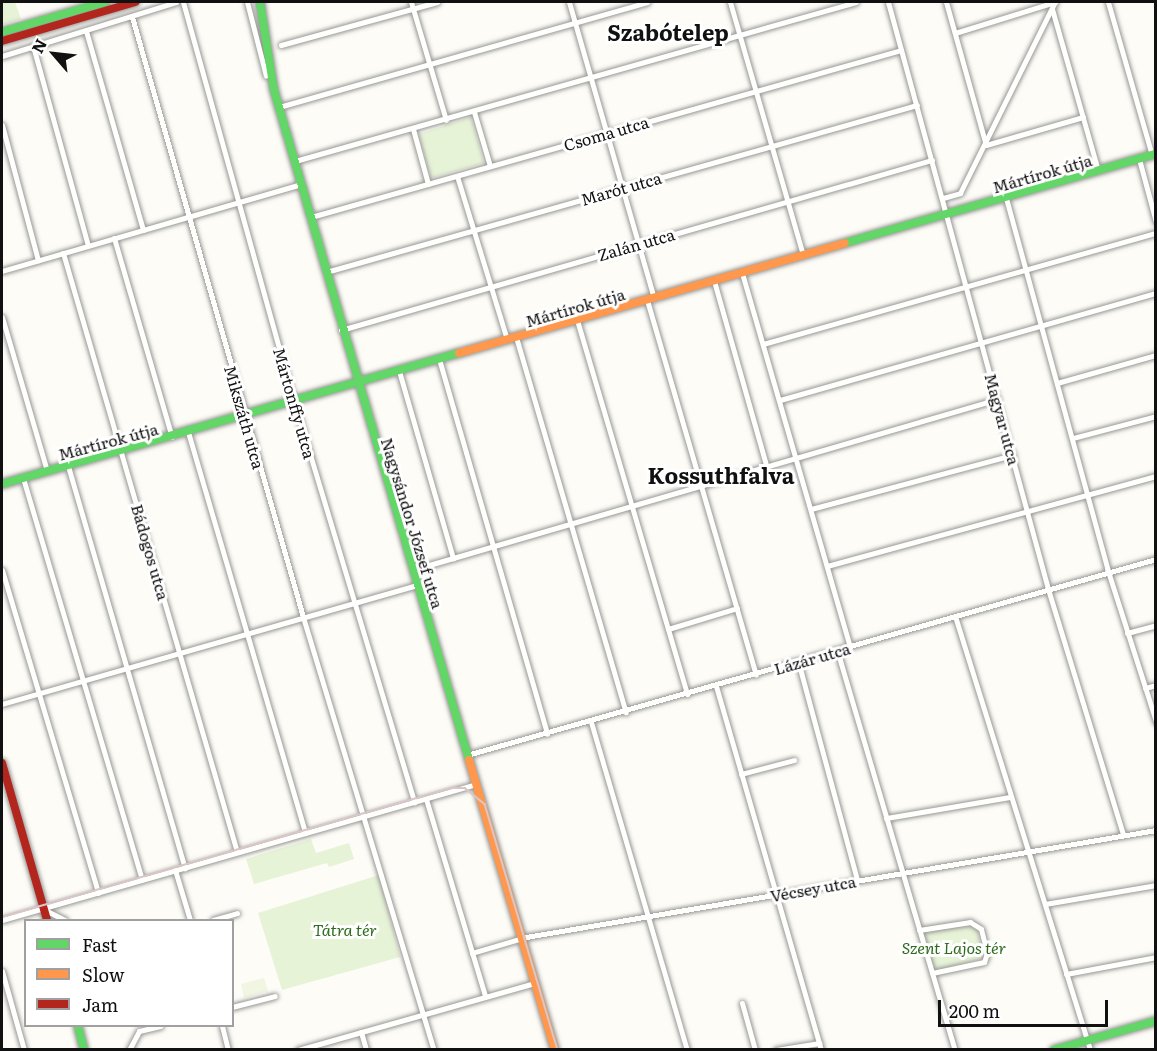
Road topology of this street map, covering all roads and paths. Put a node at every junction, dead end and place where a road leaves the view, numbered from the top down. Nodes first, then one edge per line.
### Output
1 (105, 2) edge
2 (135, 2) edge
3 (176, 2) edge
4 (183, 2) edge
5 (247, 2) edge
6 (260, 2) edge
7 (411, 2) edge
8 (438, 2) edge
9 (569, 2) edge
10 (647, 2) edge
11 (730, 2) edge
12 (856, 2) edge
13 (888, 2) edge
14 (946, 2) edge
15 (1055, 2) edge
16 (1108, 2) edge
17 (413, 9) junction
18 (1052, 9) junction
19 (132, 17) junction
20 (574, 22) junction
21 (86, 31) junction
22 (2, 32) edge
23 (955, 33) junction
24 (739, 36) junction
25 (2, 40) edge
26 (281, 45) dead end
27 (33, 46) junction
28 (901, 50) junction
29 (2, 56) edge
30 (429, 63) junction
31 (266, 76) dead end
32 (591, 78) junction
33 (754, 91) junction
34 (917, 105) junction
35 (279, 107) junction
36 (474, 112) junction
37 (1083, 117) junction
38 (446, 120) junction
39 (979, 120) junction
40 (2, 125) edge
41 (994, 125) junction
42 (413, 129) junction
43 (607, 133) junction
44 (986, 145) junction
45 (771, 146) junction
46 (1154, 155) edge
47 (1139, 159) junction
48 (932, 160) junction
49 (295, 161) junction
50 (490, 166) junction
51 (1098, 171) junction
52 (457, 176) junction
53 (302, 184) junction
54 (428, 184) junction
55 (622, 188) junction
56 (943, 198) junction
57 (1006, 198) junction
58 (788, 201) junction
59 (238, 202) junction
60 (947, 215) junction
61 (187, 217) junction
62 (311, 217) junction
63 (1155, 222) edge
64 (143, 230) junction
65 (474, 231) junction
66 (1155, 233) edge
67 (114, 238) junction
68 (639, 243) junction
69 (88, 245) junction
70 (63, 253) junction
71 (803, 255) junction
72 (38, 260) junction
73 (2, 271) edge
74 (326, 272) junction
75 (1026, 272) junction
76 (742, 273) junction
77 (714, 281) junction
78 (490, 286) junction
79 (966, 287) junction
80 (1155, 293) edge
81 (650, 299) junction
82 (2, 317) edge
83 (577, 320) junction
84 (1040, 327) junction
85 (340, 330) junction
86 (516, 337) junction
87 (507, 340) junction
88 (982, 343) junction
89 (764, 344) junction
90 (1155, 356) edge
91 (439, 359) junction
92 (399, 371) junction
93 (357, 383) junction
94 (1057, 383) junction
95 (998, 399) junction
96 (780, 400) junction
97 (294, 401) junction
98 (245, 416) junction
99 (1155, 416) edge
100 (188, 432) junction
101 (172, 437) junction
102 (1073, 438) junction
103 (122, 451) junction
104 (1013, 455) junction
105 (794, 456) junction
106 (766, 465) junction
107 (68, 466) junction
108 (47, 471) junction
109 (1155, 476) edge
110 (23, 478) junction
111 (2, 484) edge
112 (700, 485) junction
113 (1088, 495) junction
114 (632, 506) junction
115 (811, 509) junction
116 (1027, 511) junction
117 (571, 525) junction
118 (493, 547) junction
119 (453, 558) junction
120 (1155, 559) edge
121 (827, 566) junction
122 (2, 570) edge
123 (412, 570) junction
124 (1109, 572) junction
125 (417, 585) junction
126 (1048, 589) junction
127 (353, 602) junction
128 (737, 608) junction
129 (955, 616) junction
130 (303, 617) junction
131 (1155, 625) edge
132 (668, 629) junction
133 (246, 633) junction
134 (1127, 633) junction
135 (850, 646) junction
136 (837, 650) junction
137 (179, 653) junction
138 (798, 661) junction
139 (130, 666) junction
140 (756, 674) junction
141 (83, 681) junction
142 (1155, 685) edge
143 (716, 686) junction
144 (1145, 688) junction
145 (38, 693) junction
146 (687, 694) junction
147 (2, 704) edge
148 (626, 712) junction
149 (591, 722) junction
150 (1155, 722) edge
151 (547, 734) junction
152 (467, 755) junction
153 (794, 760) dead end
154 (2, 763) edge
155 (741, 774) junction
156 (476, 784) junction
157 (1010, 797) junction
158 (426, 799) junction
159 (414, 802) junction
160 (361, 817) junction
161 (886, 818) junction
162 (1155, 830) edge
163 (305, 833) junction
164 (1124, 835) junction
165 (237, 852) junction
166 (1027, 852) junction
167 (185, 868) junction
168 (176, 870) junction
169 (902, 873) junction
170 (142, 880) junction
171 (856, 880) junction
172 (1155, 885) edge
173 (98, 893) junction
174 (777, 895) junction
175 (1045, 904) junction
176 (43, 909) junction
177 (237, 913) dead end
178 (646, 917) junction
179 (46, 919) edge
180 (60, 919) edge
181 (189, 919) edge
182 (219, 919) edge
183 (2, 920) edge
184 (919, 930) junction
185 (520, 939) junction
186 (472, 953) junction
187 (1155, 957) edge
188 (2, 971) edge
189 (932, 973) junction
190 (1066, 974) junction
191 (535, 983) junction
192 (275, 996) dead end
193 (485, 996) junction
194 (742, 1003) dead end
195 (234, 1006) edge
196 (423, 1014) junction
197 (1155, 1021) edge
198 (78, 1027) edge
199 (156, 1027) edge
200 (222, 1027) edge
201 (361, 1032) junction
202 (1087, 1040) junction
203 (819, 1043) junction
204 (313, 1048) edge
205 (24, 1050) edge
206 (84, 1050) edge
207 (129, 1050) edge
208 (228, 1050) edge
209 (298, 1050) edge
210 (366, 1050) edge
211 (434, 1050) edge
212 (555, 1050) edge
213 (687, 1050) edge
214 (755, 1050) edge
215 (776, 1050) edge
216 (821, 1050) edge
217 (955, 1050) edge
218 (1054, 1050) edge
219 (1090, 1050) edge

1 - 22 street
2 - 25 street
3 - 19 street
4 - 59 street, Mártonffy utca
5 - 31 street
6 - 35 street, Nagysándor József utca
7 - 17 street
8 - 17 street
9 - 20 street
10 - 20 street
11 - 24 street
12 - 24 street
13 - 28 street, Magyar utca
14 - 23 street
15 - 18 street
15 - 23 street
16 - 46 street
17 - 26 street
17 - 30 street
18 - 37 street
18 - 41 street
19 - 21 street
19 - 61 street, Mikszáth utca
20 - 30 street
20 - 32 street
21 - 27 street
21 - 64 street
23 - 39 street
24 - 32 street
24 - 33 street
27 - 29 street
27 - 69 street
28 - 33 street, Csoma utca
28 - 34 street, Magyar utca
30 - 35 street
30 - 38 street
32 - 36 street
32 - 43 street
33 - 43 street, Csoma utca
33 - 45 street
34 - 45 street, Marót utca
34 - 48 street, Magyar utca
35 - 49 street, Nagysándor József utca
36 - 38 street
36 - 50 street
37 - 44 street
37 - 51 street
38 - 42 street
39 - 41 street
39 - 44 street
40 - 72 street
41 - 44 street
42 - 49 street
42 - 54 street
43 - 50 street, Csoma utca
43 - 55 street
44 - 56 street
45 - 55 street, Marót utca
45 - 58 street
46 - 47 street, Mártírok útja
47 - 51 street, Mártírok útja
47 - 63 street
48 - 56 street, Magyar utca
48 - 58 street, Zalán utca
49 - 53 street, Nagysándor József utca
50 - 52 street, Csoma utca
51 - 57 street, Mártírok útja
52 - 54 street, Csoma utca
52 - 65 street
53 - 59 street
53 - 62 street, Nagysándor József utca
54 - 62 street, Csoma utca
55 - 65 street, Marót utca
55 - 68 street
56 - 60 street, Magyar utca
57 - 60 street, Mártírok útja
57 - 75 street
58 - 68 street, Zalán utca
58 - 71 street
59 - 61 street
59 - 97 street, Mártonffy utca
60 - 71 street, Mártírok útja
60 - 79 street, Magyar utca
61 - 64 street
61 - 98 street, Mikszáth utca
62 - 74 street, Nagysándor József utca
64 - 67 street
65 - 74 street, Marót utca
65 - 78 street
66 - 75 street
67 - 69 street
67 - 101 street
68 - 78 street, Zalán utca
68 - 81 street
69 - 70 street
70 - 72 street
70 - 103 street, Bádogos utca
71 - 76 street, Mártírok útja
72 - 73 street
74 - 85 street, Nagysándor József utca
75 - 79 street
75 - 84 street
76 - 77 street, Mártírok útja
76 - 89 street
77 - 81 street, Mártírok útja
77 - 106 street
78 - 85 street, Zalán utca
78 - 87 street
79 - 88 street, Magyar utca
79 - 89 street
80 - 84 street
81 - 83 street, Mártírok útja
81 - 112 street
82 - 108 street
83 - 86 street, Mártírok útja
83 - 114 street
84 - 88 street
84 - 94 street
85 - 93 street, Nagysándor József utca
86 - 87 street, Mártírok útja
86 - 117 street
87 - 91 street, Mártírok útja
88 - 95 street, Magyar utca
88 - 96 street
89 - 96 street
90 - 94 street
91 - 92 street, Mártírok útja
91 - 118 street
92 - 93 street, Mártírok útja
92 - 119 street
93 - 97 street, Mártírok útja
93 - 123 street, Nagysándor József utca
94 - 102 street
95 - 104 street, Magyar utca
95 - 105 street
96 - 105 street
97 - 98 street, Mártírok útja
97 - 127 street, Mártonffy utca
98 - 100 street, Mártírok útja
98 - 130 street, Mikszáth utca
99 - 102 street
100 - 101 street, Mártírok útja
100 - 133 street
101 - 103 street, Mártírok útja
102 - 113 street
103 - 107 street, Mártírok útja
103 - 137 street, Bádogos utca
104 - 115 street
104 - 116 street, Magyar utca
105 - 106 street
105 - 115 street
106 - 112 street
107 - 108 street, Mártírok útja
107 - 139 street
108 - 110 street, Mártírok útja
109 - 113 street
110 - 111 street, Mártírok útja
110 - 141 street
112 - 114 street
112 - 128 street
113 - 116 street
113 - 124 street
114 - 117 street
114 - 132 street
115 - 121 street
116 - 121 street
116 - 126 street, Magyar utca
117 - 118 street
117 - 148 street
118 - 119 street
118 - 151 street
119 - 123 street
120 - 124 street, Lázár utca
121 - 135 street
122 - 145 street
123 - 125 street, Nagysándor József utca
124 - 126 street, Lázár utca
124 - 134 street
125 - 127 street
125 - 152 street, Nagysándor József utca
126 - 129 street, Lázár utca
126 - 164 street, Magyar utca
127 - 130 street
127 - 159 street, Mártonffy utca
128 - 132 street
128 - 140 street
129 - 135 street, Lázár utca
129 - 157 street
130 - 133 street
130 - 160 street, Mikszáth utca
131 - 134 street
132 - 146 street
133 - 137 street
133 - 163 street
134 - 144 street
135 - 136 street, Lázár utca
136 - 138 street, Lázár utca
136 - 161 street
137 - 139 street
137 - 165 street, Bádogos utca
138 - 140 street, Lázár utca
138 - 171 street
139 - 141 street
139 - 167 street
140 - 143 street, Lázár utca
141 - 145 street
141 - 170 street
142 - 144 street
143 - 146 street, Lázár utca
143 - 155 street
144 - 150 street
145 - 147 street
145 - 173 street
146 - 148 street, Lázár utca
148 - 149 street, Lázár utca
149 - 151 street, Lázár utca
149 - 178 street
151 - 152 street, Lázár utca
152 - 156 street, Nagysándor József utca
153 - 155 street
154 - 176 street
155 - 174 street
156 - 158 street
156 - 185 street, Nagysándor József utca
157 - 161 street
157 - 166 street
158 - 159 street
158 - 186 street
159 - 160 street
160 - 163 street
160 - 196 street, Mikszáth utca
161 - 169 street
162 - 164 street, Vécsey utca
163 - 165 street
164 - 166 street, Vécsey utca
165 - 167 street
166 - 169 street, Vécsey utca
166 - 175 street
167 - 168 street
168 - 170 street
168 - 181 street
169 - 171 street, Vécsey utca
169 - 184 street
170 - 173 street
171 - 174 street, Vécsey utca
172 - 175 street
173 - 176 street
174 - 178 street, Vécsey utca
174 - 203 street
175 - 190 street
176 - 179 street
176 - 180 street
176 - 183 street
177 - 182 street
178 - 185 street, Vécsey utca
178 - 213 street
184 - 189 street
184 - 189 street
185 - 186 street, Vécsey utca
185 - 191 street, Nagysándor József utca
186 - 193 street
187 - 190 street
188 - 205 street
189 - 217 street
190 - 202 street
191 - 193 street
191 - 212 street, Nagysándor József utca
192 - 195 street
193 - 196 street
194 - 214 street
196 - 201 street
196 - 211 street, Mikszáth utca
197 - 202 street
198 - 206 street
199 - 207 street
200 - 208 street
201 - 204 street
201 - 210 street
202 - 218 street
202 - 219 street
203 - 215 street
203 - 216 street
204 - 209 street

